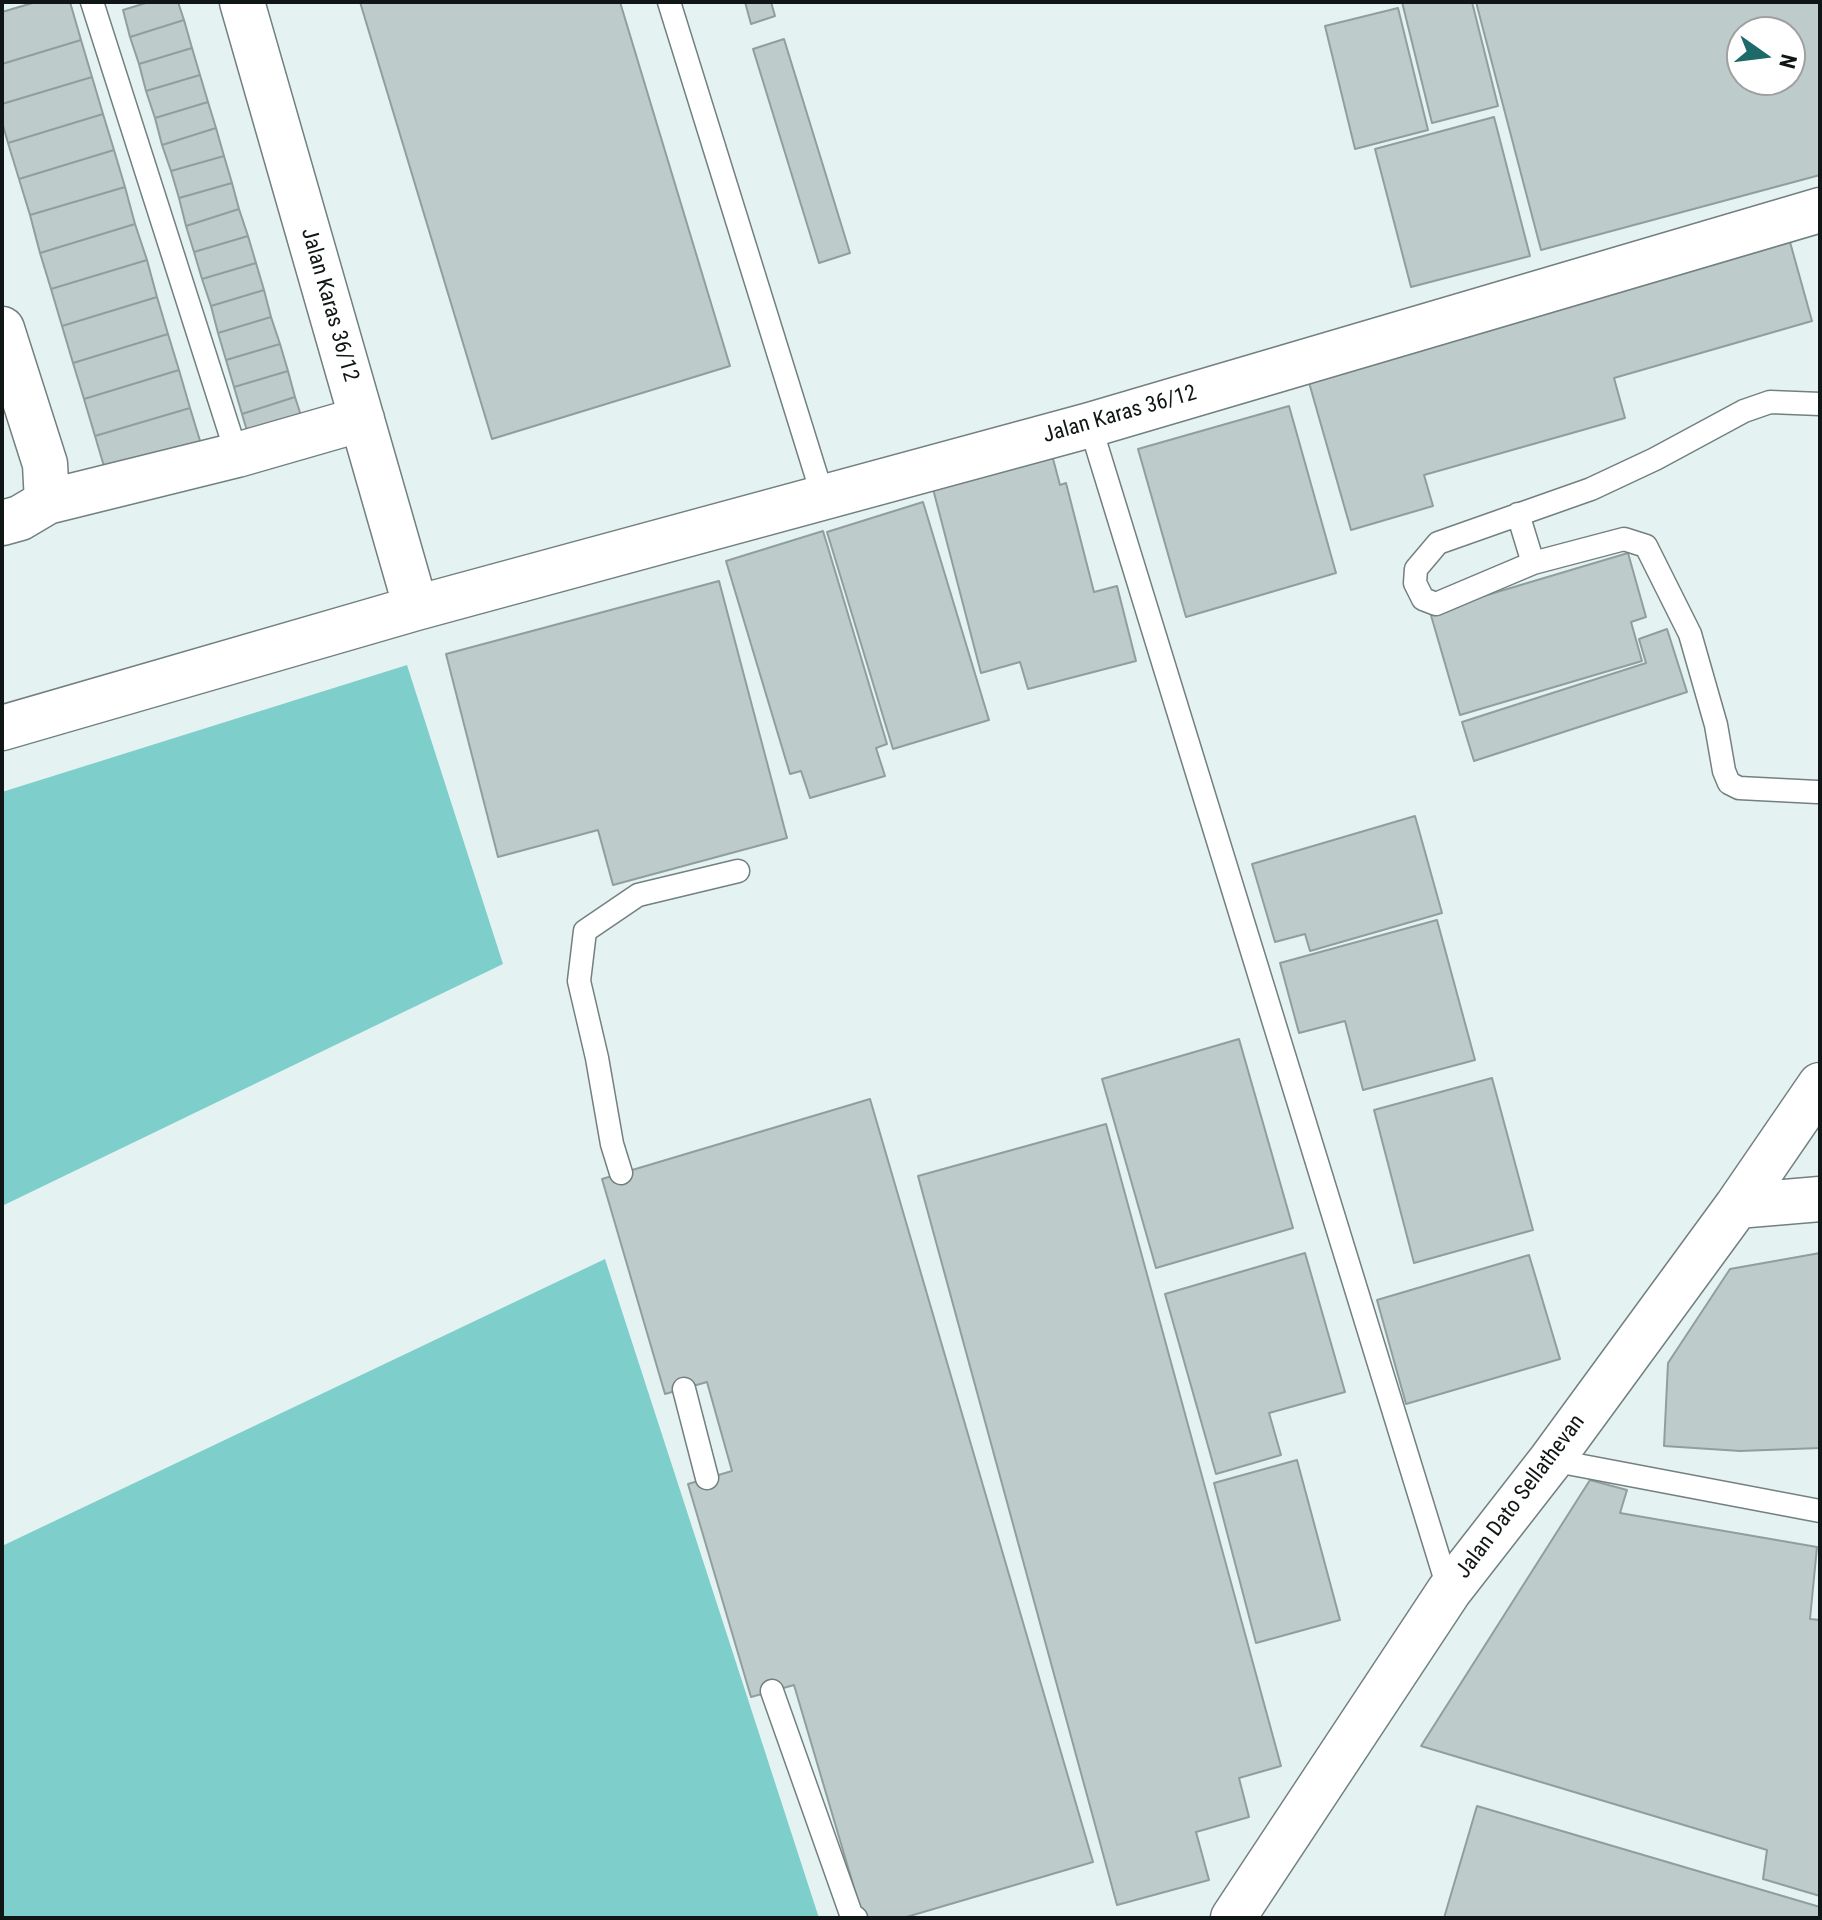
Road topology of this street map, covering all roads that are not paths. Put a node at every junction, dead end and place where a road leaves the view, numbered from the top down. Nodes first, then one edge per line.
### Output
1 (92, 2) edge
2 (242, 2) edge
3 (669, 2) edge
4 (1820, 210) edge
5 (2, 329) edge
6 (1820, 404) edge
7 (362, 419) junction
8 (1090, 425) junction
9 (237, 455) junction
10 (823, 497) junction
11 (47, 502) junction
12 (1518, 514) junction
13 (2, 523) edge
14 (1533, 563) junction
15 (416, 608) junction
16 (2, 728) edge
17 (1817, 792) dead end
18 (738, 871) dead end
19 (1820, 1085) edge
20 (621, 1173) dead end
21 (1820, 1199) edge
22 (1737, 1206) junction
23 (684, 1389) dead end
24 (1551, 1460) junction
25 (707, 1478) dead end
26 (1820, 1511) edge
27 (1449, 1591) junction
28 (772, 1691) dead end
29 (856, 1918) edge
30 (1233, 1918) edge

1 - 9 lane
2 - 7 street, Jalan Karas 36/12
3 - 10 lane
4 - 8 street, Jalan Karas 36/12
5 - 11 street
6 - 12 lane
7 - 9 street
7 - 15 street, Jalan Karas 36/12
8 - 10 street, Jalan Karas 36/12
8 - 27 lane
9 - 11 street
10 - 15 street, Jalan Karas 36/12
11 - 13 street
12 - 14 lane
12 - 14 lane
14 - 17 lane
15 - 16 street, Jalan Karas 36/12
18 - 20 lane
19 - 22 street, Jalan Dato Sellathevan
21 - 22 street
22 - 24 street, Jalan Dato Sellathevan
23 - 25 lane
24 - 26 lane
24 - 27 street, Jalan Dato Sellathevan
27 - 30 street, Jalan Dato Sellathevan
28 - 29 lane

